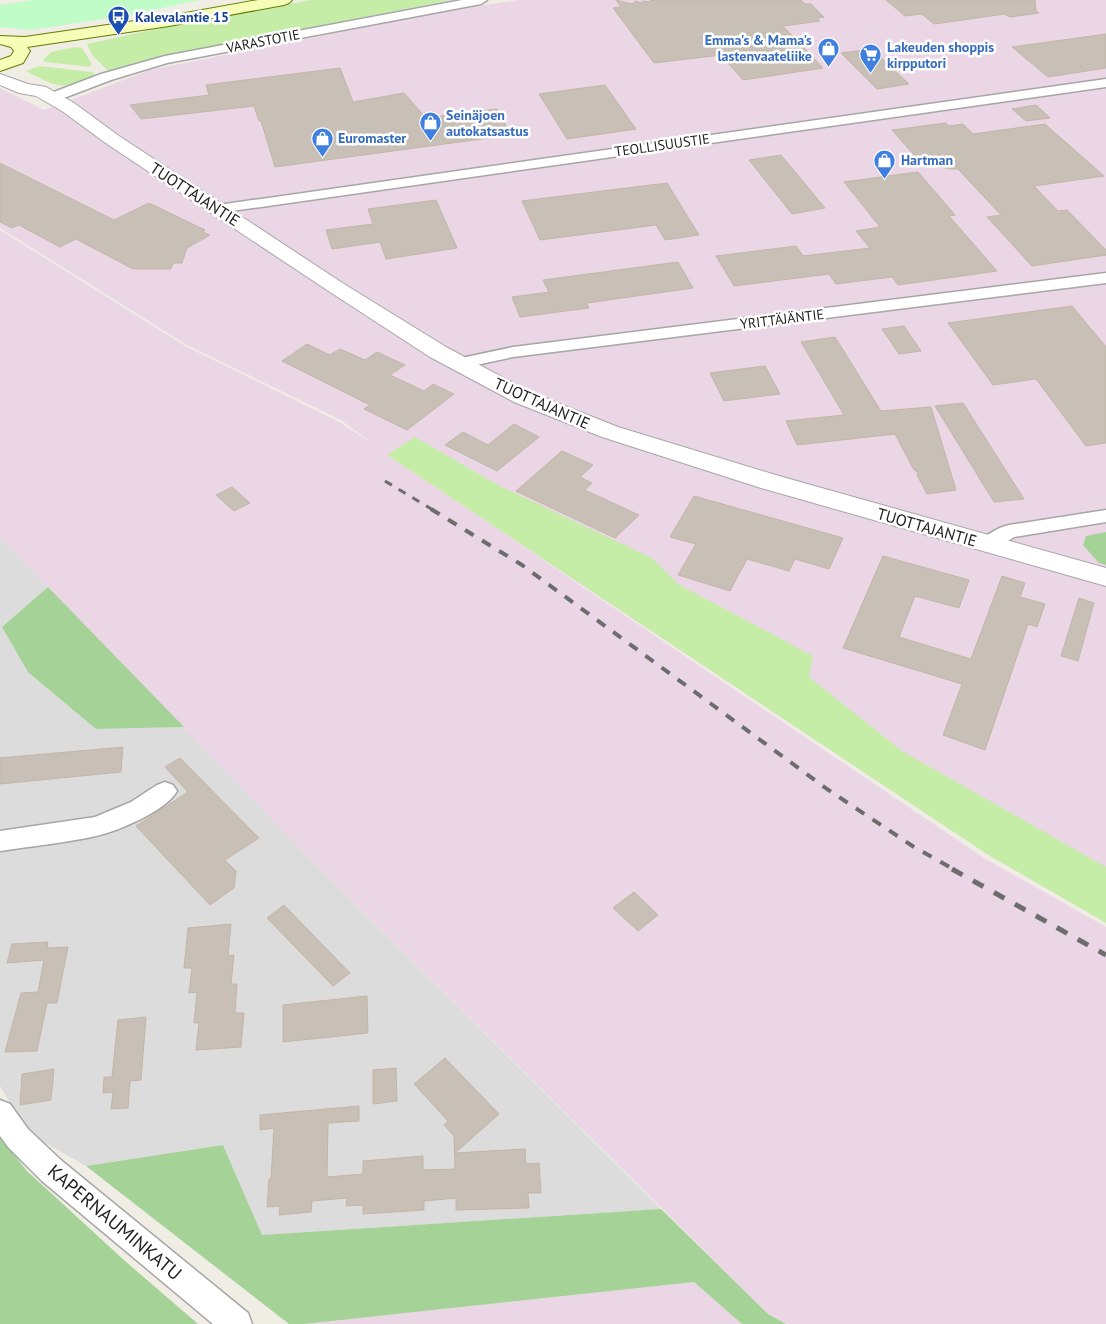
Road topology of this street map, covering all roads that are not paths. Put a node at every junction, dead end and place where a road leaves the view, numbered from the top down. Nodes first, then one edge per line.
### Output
1 (284, 0) edge
2 (481, 0) edge
3 (12, 49) edge
4 (0, 66) edge
5 (0, 79) edge
6 (1106, 83) edge
7 (45, 95) junction
8 (218, 209) junction
9 (1106, 278) edge
10 (458, 364) junction
11 (1106, 516) edge
12 (988, 544) junction
13 (1106, 577) edge
14 (165, 791) dead end
15 (0, 842) edge
16 (0, 1113) edge
17 (237, 1324) edge

1 - 3 main road
2 - 7 street, VARASTOTIE
3 - 4 main road
3 - 7 street, TUOTTAJANTIE
5 - 7 street, TUOTTAJANTIE
6 - 8 street, TEOLLISUUSTIE
7 - 8 street, TUOTTAJANTIE
8 - 10 street, TUOTTAJANTIE
9 - 10 street, YRITTÄJÄNTIE
10 - 12 street, TUOTTAJANTIE
11 - 12 street
12 - 13 street, TUOTTAJANTIE
14 - 15 street
16 - 17 street, KAPERNAUMINKATU

